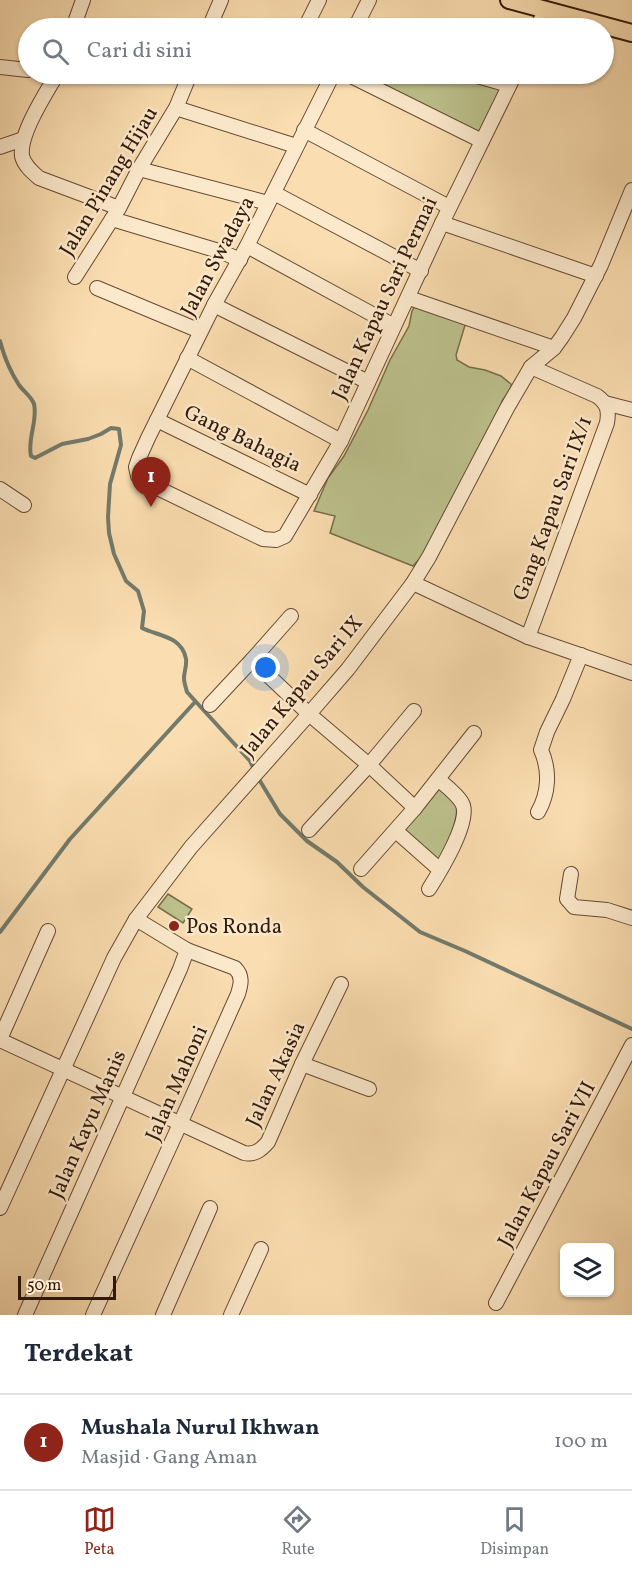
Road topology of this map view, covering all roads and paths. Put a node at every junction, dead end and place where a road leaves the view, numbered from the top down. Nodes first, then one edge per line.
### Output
1 (83, 0) edge
2 (221, 0) edge
3 (320, 0) edge
4 (369, 0) edge
5 (509, 0) edge
6 (545, 10) junction
7 (77, 18) edge
8 (213, 18) edge
9 (310, 18) edge
10 (360, 18) edge
11 (541, 18) edge
12 (575, 18) edge
13 (614, 28) edge
14 (632, 33) edge
15 (0, 67) edge
16 (18, 69) edge
17 (51, 84) edge
18 (186, 84) edge
19 (328, 84) edge
20 (367, 84) edge
21 (510, 84) edge
22 (176, 108) junction
23 (304, 130) junction
24 (23, 139) junction
25 (482, 141) junction
26 (296, 146) junction
27 (0, 147) edge
28 (139, 169) junction
29 (632, 190) edge
30 (271, 198) junction
31 (449, 207) junction
32 (116, 213) junction
33 (442, 223) junction
34 (247, 246) junction
35 (240, 260) junction
36 (421, 271) junction
37 (596, 276) junction
38 (75, 277) dead end
39 (97, 288) dead end
40 (409, 298) junction
41 (214, 305) junction
42 (394, 326) junction
43 (200, 332) junction
44 (554, 348) junction
45 (187, 358) junction
46 (531, 367) junction
47 (368, 382) junction
48 (605, 403) junction
49 (632, 410) edge
50 (157, 420) junction
51 (341, 441) junction
52 (0, 489) edge
53 (310, 495) junction
54 (24, 505) dead end
55 (278, 538) joint
56 (413, 583) junction
57 (291, 616) dead end
58 (528, 637) junction
59 (580, 655) junction
60 (252, 660) junction
61 (632, 673) edge
62 (210, 705) dead end
63 (414, 711) dead end
64 (309, 714) junction
65 (474, 734) dead end
66 (369, 765) junction
67 (438, 779) junction
68 (415, 808) junction
69 (538, 812) dead end
70 (309, 830) dead end
71 (396, 831) junction
72 (361, 869) dead end
73 (440, 870) junction
74 (571, 874) dead end
75 (429, 889) dead end
76 (632, 918) edge
77 (136, 919) junction
78 (48, 931) dead end
79 (187, 950) junction
80 (341, 984) dead end
81 (0, 1040) edge
82 (632, 1045) edge
83 (302, 1064) junction
84 (64, 1069) junction
85 (369, 1089) dead end
86 (122, 1097) junction
87 (180, 1124) junction
88 (0, 1208) edge
89 (210, 1208) dead end
90 (261, 1249) dead end
91 (496, 1303) dead end
92 (25, 1315) edge
93 (93, 1315) edge
94 (163, 1315) edge
95 (231, 1315) edge

1 - 7 street
2 - 8 street
3 - 9 street
4 - 10 street
5 - 6 main road
6 - 11 street
6 - 12 main road
13 - 14 main road
15 - 16 street
17 - 24 street
18 - 22 street, Jalan Pinang Hijau
19 - 23 street, Jalan Swadaya
20 - 25 street
21 - 25 street, Jalan Kapau Sari Permai
22 - 26 street
22 - 28 street, Jalan Pinang Hijau
23 - 26 street, Jalan Swadaya
23 - 31 street
24 - 27 street
24 - 32 street
25 - 31 street, Jalan Kapau Sari Permai
26 - 30 street, Jalan Swadaya
28 - 30 street
28 - 32 street, Jalan Pinang Hijau
29 - 37 street, Jalan Kapau Sari IX
30 - 34 street, Jalan Swadaya
30 - 36 street
31 - 33 street, Jalan Kapau Sari Permai
32 - 35 street
32 - 38 street, Jalan Pinang Hijau
33 - 36 street, Jalan Kapau Sari Permai
33 - 37 street
34 - 35 street, Jalan Swadaya
34 - 42 street
35 - 41 street, Jalan Swadaya
36 - 40 street, Jalan Kapau Sari Permai
37 - 44 street, Jalan Kapau Sari IX
39 - 43 street
40 - 42 street, Jalan Kapau Sari Permai
40 - 44 street
41 - 43 street, Jalan Swadaya
41 - 47 street
42 - 47 street, Jalan Kapau Sari Permai
43 - 45 street, Jalan Swadaya
44 - 46 street, Jalan Kapau Sari IX
45 - 50 street, Jalan Swadaya
45 - 51 street
46 - 48 street, Gang Kapau Sari IX/1
46 - 56 street, Jalan Kapau Sari IX
47 - 51 street, Jalan Kapau Sari Permai
48 - 49 street
48 - 58 street, Gang Kapau Sari IX/1
50 - 53 street, Gang Bahagia
50 - 55 street, Jalan Swadaya
51 - 53 street, Jalan Kapau Sari Permai
52 - 54 street
53 - 55 street, Jalan Kapau Sari Permai
56 - 58 street
56 - 64 street, Jalan Kapau Sari IX
57 - 60 street
58 - 59 street
59 - 61 street
59 - 69 street
60 - 62 street
60 - 64 street
63 - 66 street
64 - 66 street
64 - 77 street, Jalan Kapau Sari IX
65 - 67 street
66 - 68 street
66 - 70 street
67 - 68 street
67 - 73 street
68 - 71 street
71 - 72 street
71 - 73 street
73 - 75 street
74 - 76 street
77 - 79 street, Jalan Mahoni
77 - 84 street, Jalan Kapau Sari IX
78 - 81 street
79 - 86 street, Jalan Kayu Manis
79 - 87 street, Jalan Mahoni
80 - 83 street, Jalan Akasia
81 - 84 street, Jalan Akasia
82 - 91 street, Jalan Kapau Sari VII
83 - 85 street
83 - 87 street, Jalan Akasia
84 - 86 street, Jalan Akasia
84 - 88 street, Jalan Kapau Sari IX
86 - 87 street, Jalan Akasia
86 - 92 street, Jalan Kayu Manis
87 - 93 street, Jalan Mahoni
89 - 94 street
90 - 95 street

